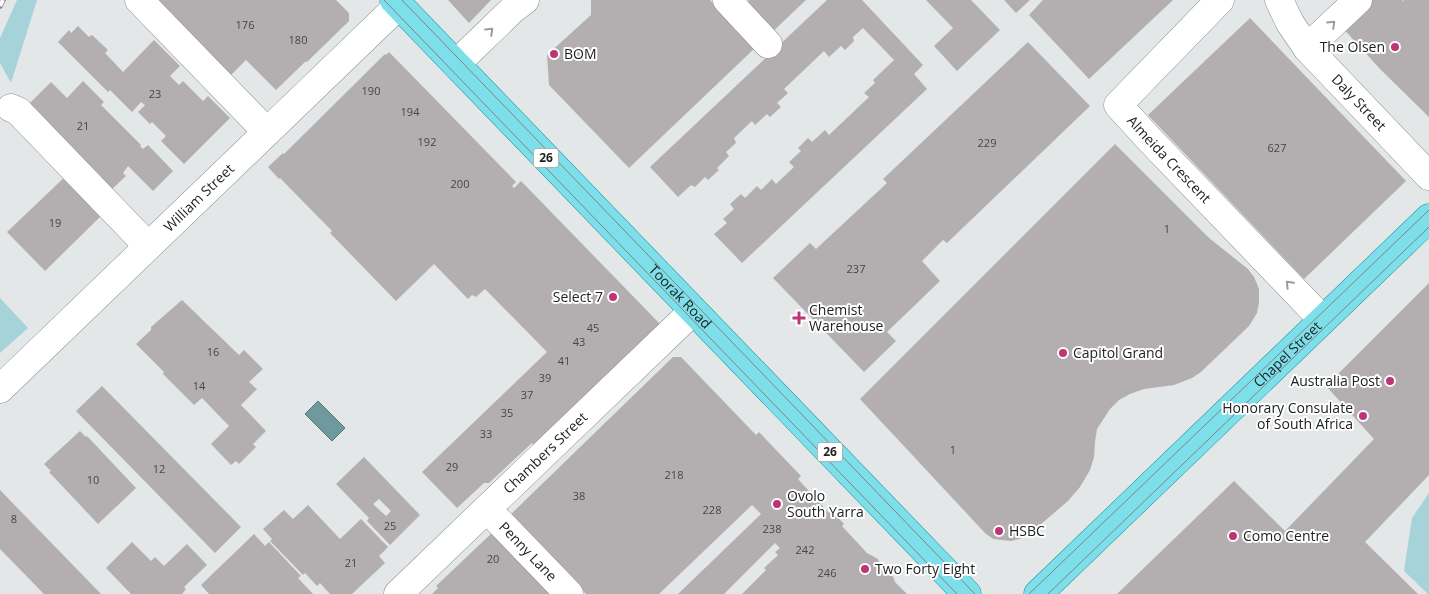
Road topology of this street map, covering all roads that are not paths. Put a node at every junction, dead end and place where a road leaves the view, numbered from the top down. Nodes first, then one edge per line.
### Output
1 (139, 0) edge
2 (525, 0) edge
3 (727, 0) edge
4 (1220, 0) edge
5 (1280, 0) edge
6 (1358, 0) edge
7 (396, 2) edge
8 (768, 44) dead end
9 (1307, 48) junction
10 (456, 64) junction
11 (11, 108) dead end
12 (267, 132) junction
13 (1429, 176) edge
14 (1429, 218) edge
15 (148, 246) junction
16 (693, 311) junction
17 (1322, 319) junction
18 (0, 389) edge
19 (487, 509) junction
20 (398, 594) edge
21 (569, 594) edge
22 (967, 594) edge
23 (1038, 594) edge

1 - 12 street
10 -> 2 street
3 - 8 street
17 -> 4 street, Almeida Crescent
5 - 9 street, Daly Street
9 -> 6 street
7 - 10 main road, Toorak Road / 26
7 - 12 street, William Street
9 - 13 street, Daly Street
10 - 16 main road, Toorak Road / 26
11 - 15 street
12 - 15 street, William Street
14 - 17 main road, Chapel Street
15 - 18 street, William Street
16 - 19 street, Chambers Street
16 - 22 main road, Toorak Road / 26
17 - 23 main road, Chapel Street
19 - 20 street, Chambers Street
19 - 21 street, Penny Lane

